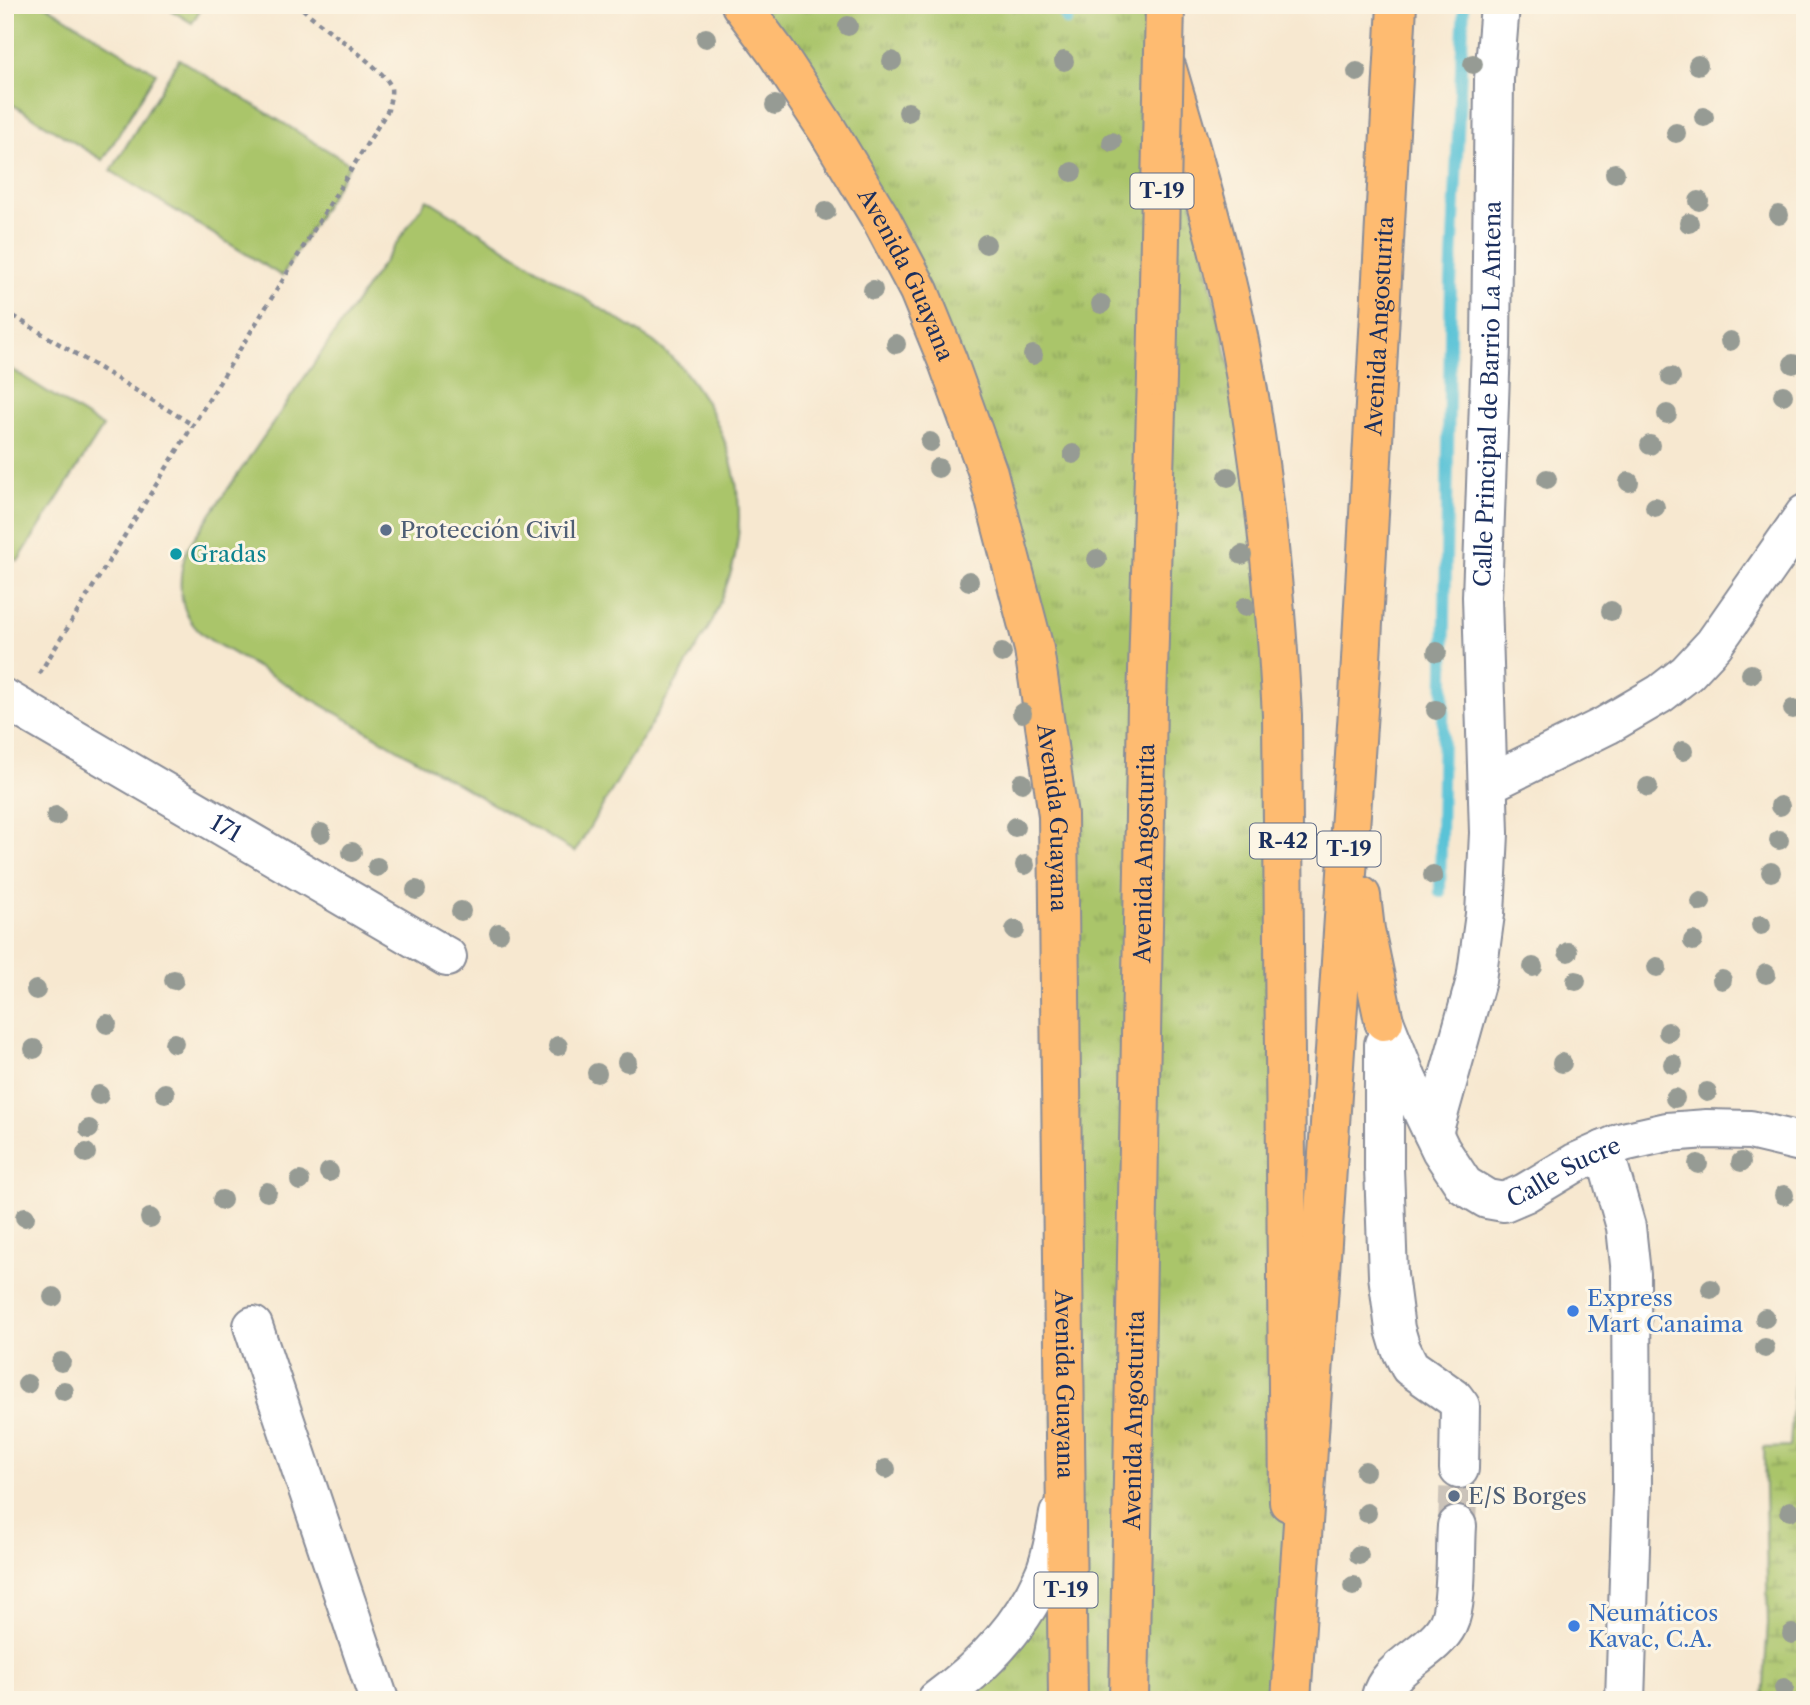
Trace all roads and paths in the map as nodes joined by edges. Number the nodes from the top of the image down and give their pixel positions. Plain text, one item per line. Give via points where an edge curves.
1 (299, 5) edge
2 (741, 5) edge
3 (1146, 5) edge
4 (1165, 5) edge
5 (1397, 5) edge
6 (1500, 5) edge
7 (5, 311) edge
8 (193, 425) junction
9 (1805, 514) edge
10 (12, 703) edge
11 (1488, 784) junction
12 (1352, 810) junction
13 (447, 957) dead end
14 (1384, 1021) junction
15 (1433, 1133) junction
16 (1805, 1143) edge
17 (1604, 1150) junction
18 (253, 1326) dead end
19 (1459, 1469) tunnel mouth
20 (1065, 1481) junction
21 (1457, 1526) tunnel mouth
22 (1291, 1696) edge
23 (380, 1700) edge
24 (937, 1700) edge
25 (1068, 1700) edge
26 (1129, 1700) edge
27 (1380, 1700) edge
28 (1625, 1700) edge

1 - 8 path via 382,72 391,88 388,110
2 - 20 main road, Avenida Guayana via 828,131 919,291 988,473 1034,649 1058,815
3 - 22 main road, R-42 via 1192,155 1238,335 1276,616 1282,715
4 - 26 main road, Avenida Angosturita / T-19, bridge via 1146,703
5 - 12 main road, Avenida Angosturita / T-19
6 - 11 street, Calle Principal de Barrio La Antena via 1494,79 1482,597
7 - 8 path
8 - 10 path
9 - 11 street via 1714,644 1687,673 1607,725
10 - 13 street, 171
11 - 15 street, Calle Principal de Barrio La Antena via 1485,914 1476,980
12 - 14 main road, T-19 via 1365,930
12 - 22 main road, Avenida Angosturita / T-19
14 - 15 street, Calle Sucre
14 - 19 street via 1384,1168 1395,1329 1409,1367 1460,1406
15 - 17 street, Calle Sucre via 1464,1185 1487,1199 1504,1202
16 - 17 street, Calle Sucre via 1749,1130 1707,1129 1667,1132
17 - 28 street via 1626,1227 1631,1274 1632,1489
18 - 23 street
20 - 24 street via 1044,1577 1030,1603 991,1654
20 - 25 main road, Avenida Guayana / T-19
21 - 27 street via 1449,1621 1383,1688

